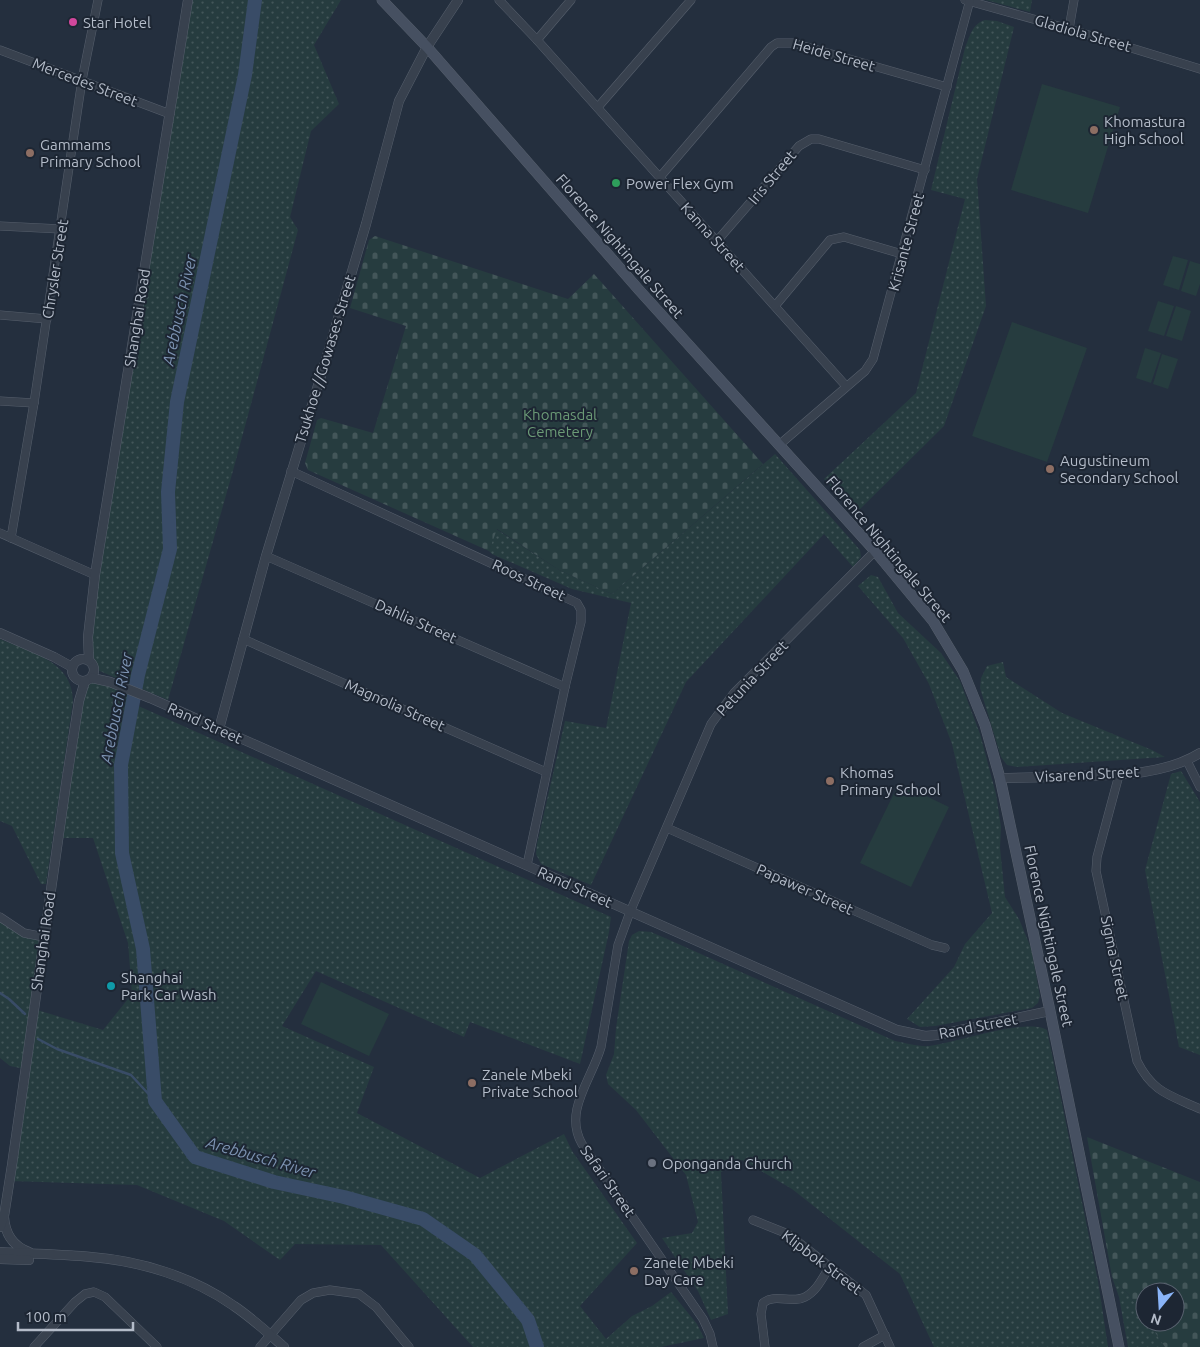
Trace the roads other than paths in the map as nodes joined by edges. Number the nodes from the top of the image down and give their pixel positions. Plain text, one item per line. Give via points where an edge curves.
1 (98, 0) edge
2 (188, 0) edge
3 (382, 0) edge
4 (458, 0) edge
5 (499, 0) edge
6 (571, 0) edge
7 (691, 0) edge
8 (968, 0) edge
9 (1074, 0) edge
10 (1069, 29) junction
11 (537, 40) junction
12 (427, 47) junction
13 (0, 50) edge
14 (1200, 69) edge
15 (82, 80) junction
16 (947, 87) junction
17 (598, 107) junction
18 (170, 114) junction
19 (925, 170) junction
20 (660, 178) junction
21 (0, 226) edge
22 (61, 229) junction
23 (717, 241) junction
24 (902, 254) junction
25 (775, 306) junction
26 (0, 315) edge
27 (47, 318) junction
28 (846, 386) junction
29 (0, 401) edge
30 (34, 403) junction
31 (779, 445) junction
32 (291, 471) junction
33 (0, 533) edge
34 (10, 538) junction
35 (875, 551) junction
36 (266, 556) junction
37 (95, 575) junction
38 (0, 633) edge
39 (243, 639) junction
40 (79, 662) junction
41 (87, 677) junction
42 (565, 687) junction
43 (219, 729) junction
44 (1200, 753) edge
45 (1187, 761) junction
46 (546, 772) junction
47 (1119, 775) junction
48 (1000, 778) junction
49 (1200, 787) edge
50 (667, 828) junction
51 (527, 865) junction
52 (630, 912) junction
53 (0, 917) edge
54 (44, 937) junction
55 (945, 948) dead end
56 (1050, 1011) junction
57 (1200, 1109) edge
58 (9, 1181) junction
59 (0, 1207) edge
60 (4, 1216) junction
61 (753, 1220) dead end
62 (0, 1227) edge
63 (0, 1252) edge
64 (35, 1254) junction
65 (0, 1259) edge
66 (134, 1264) junction
67 (830, 1266) junction
68 (271, 1335) junction
69 (885, 1335) junction
70 (151, 1345) edge
71 (34, 1347) edge
72 (260, 1347) edge
73 (284, 1347) edge
74 (409, 1347) edge
75 (714, 1347) edge
76 (765, 1347) edge
77 (863, 1347) edge
78 (890, 1347) edge
79 (1119, 1347) edge

1 - 15 street, Chrysler Street
2 - 18 street, Shanghai Road
3 - 12 main road, Florence Nightingale Street
4 - 12 street, Tsukhoe //Gowases Street
5 - 11 street, Kanna Street
6 - 11 street
7 - 17 street
8 - 10 street, Gladiola Street
8 - 16 street, Krisante Street
9 - 10 street
10 - 14 street, Gladiola Street
11 - 17 street, Kanna Street
12 - 31 main road, Florence Nightingale Street via 638,290
12 - 32 street, Tsukhoe //Gowases Street via 401,95 394,116 366,224
13 - 15 street, Mercedes Street
15 - 18 street, Mercedes Street
15 - 22 street, Chrysler Street
16 - 19 street, Krisante Street
16 - 20 street, Heide Street via 793,43 777,43
17 - 20 street, Kanna Street
18 - 37 street, Shanghai Road
19 - 23 street, Iris Street via 811,139 798,146
19 - 24 street, Krisante Street
20 - 23 street, Kanna Street
21 - 22 street
22 - 27 street, Chrysler Street
23 - 25 street, Kanna Street
24 - 25 street via 844,237 830,240
24 - 28 street, Krisante Street via 874,359
25 - 28 street, Kanna Street
26 - 27 street
27 - 30 street, Chrysler Street
28 - 31 street, Krisante Street
29 - 30 street
30 - 34 street, Chrysler Street
31 - 35 main road, Florence Nightingale Street
32 - 36 street, Tsukhoe //Gowases Street
32 - 42 street, Roos Street via 577,603 581,622
33 - 34 street
34 - 37 street
35 - 48 main road, Florence Nightingale Street via 933,621 963,671 985,725
35 - 50 street, Petunia Street via 716,715
36 - 39 street, Tsukhoe //Gowases Street
36 - 42 street, Dahlia Street
37 - 40 street, Shanghai Road via 88,637
38 - 40 street via 54,657
39 - 43 street, Tsukhoe //Gowases Street
39 - 46 street, Magnolia Street
40 - 41 street, Rand Street via 93,664
40 - 41 street via 73,676
41 - 43 street, Rand Street via 111,682
41 - 54 street, Shanghai Road via 79,701
42 - 46 street, Roos Street
43 - 51 street, Rand Street
44 - 45 street, Visarend Street
45 - 47 street, Visarend Street
45 - 49 street
46 - 51 street, Roos Street
47 - 48 street, Visarend Street
47 - 57 street, Sigma Street via 1096,871 1137,1061 1149,1082 1159,1090
48 - 56 main road, Florence Nightingale Street
50 - 52 street, Petunia Street
50 - 55 street, Papawer Street
51 - 52 street, Rand Street
52 - 56 street, Rand Street via 911,1034 937,1035
52 - 75 street, Safari Street via 618,945 601,1047 576,1108 575,1126 582,1144 703,1319
53 - 54 street via 24,934
54 - 58 street, Shanghai Road
56 - 79 main road, Florence Nightingale Street
58 - 59 street, Shanghai Road
58 - 60 street, Shanghai Road
60 - 62 street, Shanghai Road
60 - 64 street via 8,1233 16,1245
61 - 67 street, Klipbok Street via 788,1234
63 - 64 street
64 - 66 street via 91,1256
65 - 66 street
66 - 68 street via 162,1270 207,1290 235,1306
67 - 69 street, Klipbok Street via 866,1295
67 - 76 street via 806,1297 798,1300 773,1298 763,1303
68 - 72 street
68 - 73 street
68 - 74 street via 301,1300 314,1293 346,1291 359,1294 376,1307
69 - 77 street
69 - 78 street, Klipbok Street
70 - 71 street via 105,1298 99,1293 89,1292 75,1302

